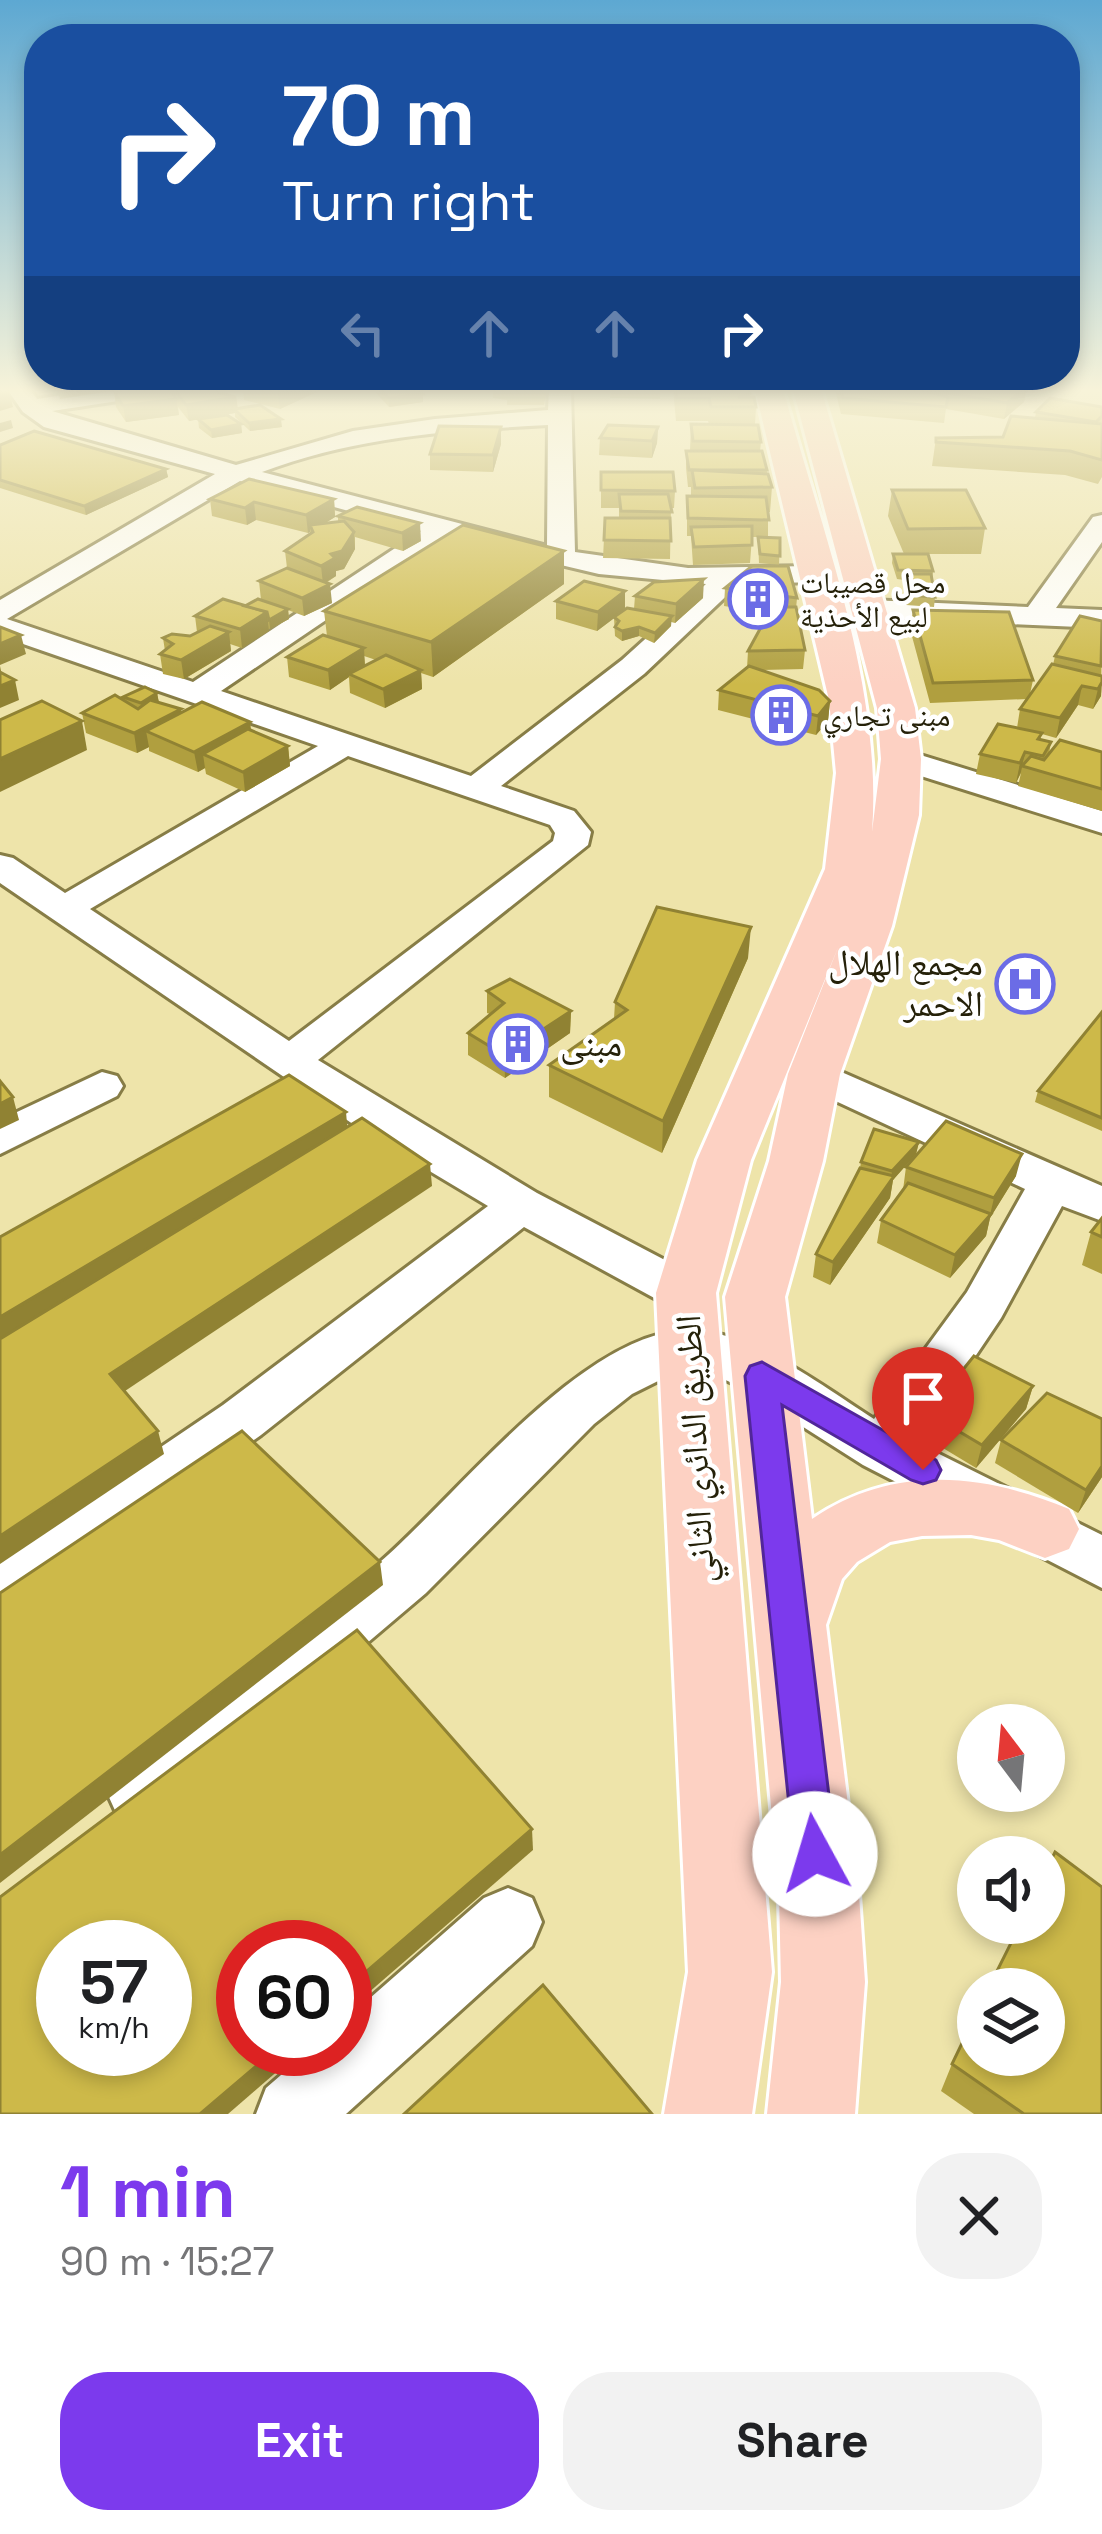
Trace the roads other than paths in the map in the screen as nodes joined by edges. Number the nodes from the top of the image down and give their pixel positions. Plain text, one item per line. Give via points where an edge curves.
1 (211, 488) edge
2 (286, 488) edge
3 (560, 488) edge
4 (801, 488) edge
5 (821, 488) edge
6 (1102, 523) edge
7 (443, 529) junction
8 (561, 557) junction
9 (730, 577) junction
10 (836, 597) junction
11 (0, 612) edge
12 (1037, 615) junction
13 (1102, 619) edge
14 (0, 626) edge
15 (199, 692) junction
16 (348, 742) junction
17 (901, 759) junction
18 (477, 788) junction
19 (1102, 822) edge
20 (0, 866) edge
21 (64, 909) junction
22 (292, 1059) junction
23 (814, 1074) junction
24 (102, 1086) dead end
25 (382, 1123) junction
26 (0, 1139) edge
27 (342, 1148) edge
28 (1052, 1182) junction
29 (520, 1205) junction
30 (1102, 1205) edge
31 (687, 1320) junction
32 (762, 1376) junction
33 (882, 1450) junction
34 (1087, 1552) edge
35 (0, 1587) edge
36 (793, 1620) junction
37 (100, 1826) edge
38 (508, 1922) dead end
39 (292, 2114) edge
40 (708, 2114) edge
41 (811, 2114) edge

1 - 11 street
2 - 7 street
3 - 8 street
4 - 10 main road, الطريق الدائري الثاني
5 - 10 main road, الطريق الدائري الثاني
6 - 12 street
7 - 8 street
7 - 15 street
8 - 9 street via 633,572
9 - 10 street
9 - 18 street via 633,667
10 - 12 street
10 - 17 main road, الطريق الدائري الثاني via 896,708
10 - 31 main road, الطريق الدائري الثاني via 856,773 847,868 724,1160
12 - 13 street
14 - 15 street
15 - 16 street
16 - 18 street
16 - 21 street
17 - 19 street
17 - 23 main road, الطريق الدائري الثاني via 898,815 869,926
18 - 22 street via 562,818 573,832 570,844
20 - 21 street
21 - 22 street
22 - 25 street
23 - 28 street
23 - 32 main road, الطريق الدائري الثاني via 755,1297
24 - 26 street
25 - 27 street
25 - 29 street
28 - 30 street
28 - 33 street via 984,1305
29 - 31 street
29 - 35 street via 242,1420
31 - 32 street via 719,1355
31 - 37 street via 578,1405 406,1575
31 - 40 main road, الطريق الدائري الثاني via 730,1972
32 - 33 street
32 - 36 main road, الطريق الدائري الثاني
33 - 34 street
34 - 36 main road via 995,1510 936,1505 840,1537 818,1559
36 - 41 main road, الطريق الدائري الثاني via 823,1982
38 - 39 street

